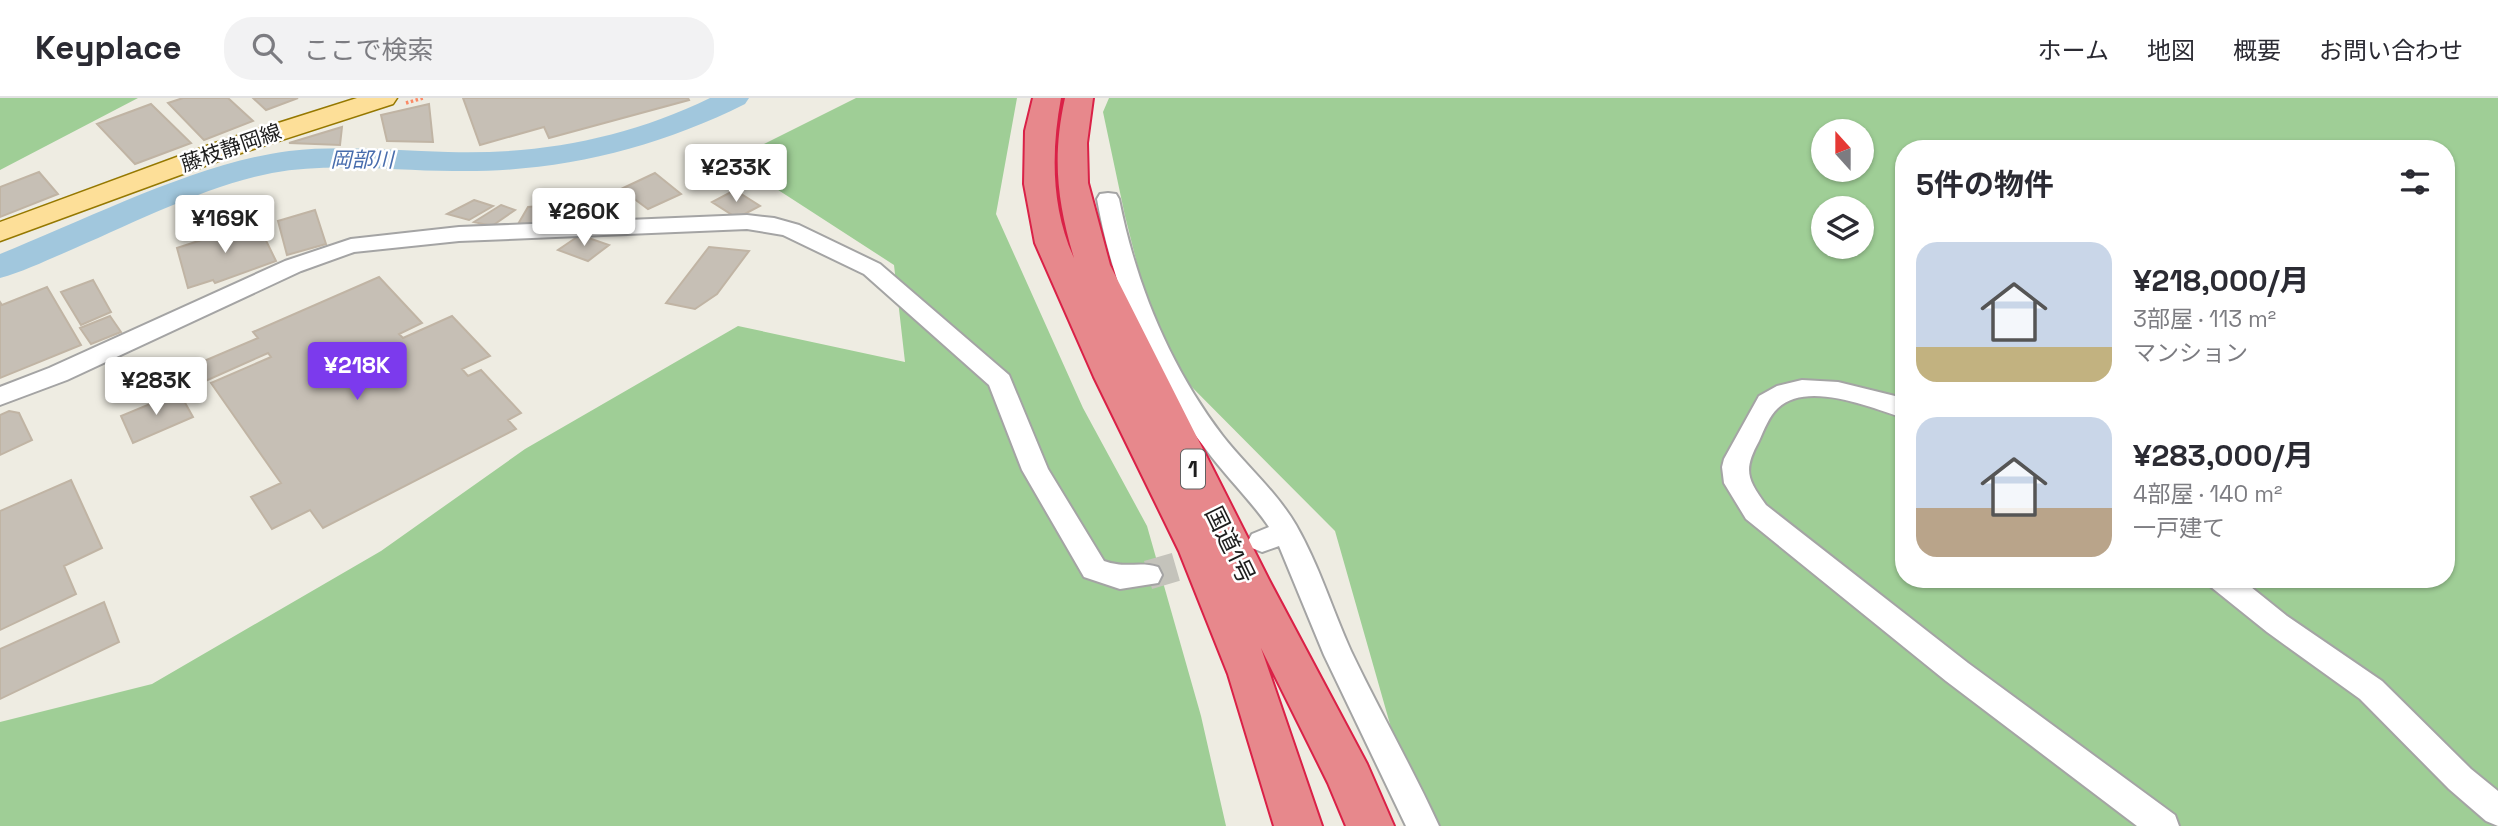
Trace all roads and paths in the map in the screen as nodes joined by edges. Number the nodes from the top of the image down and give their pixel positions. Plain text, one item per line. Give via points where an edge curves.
1 (384, 98) edge
2 (1046, 98) edge
3 (1079, 98) edge
4 (1108, 199) dead end
5 (0, 232) edge
6 (0, 396) edge
7 (1895, 405) edge
8 (1148, 575) tunnel mouth
9 (2232, 588) edge
10 (2498, 811) edge
11 (1298, 826) edge
12 (1370, 826) edge
13 (1423, 826) edge
14 (2163, 826) edge

1 - 5 main road, 藤枝静岡線 via 222,150
2 - 11 highway, 国道1号 / 1 via 1038,184 1051,243 1199,551 1250,674
3 - 12 highway, 国道1号 / 1 via 1070,157 1072,183 1093,265
4 - 13 street via 1115,243 1172,379 1213,441 1273,511 1274,537 1308,576 1363,707
6 - 8 street via 324,254 377,241 747,222 774,225 872,268 1000,381 1035,470 1094,569 1120,578
7 - 14 street via 1830,389 1790,390 1770,400 1735,458 1734,481 1756,512 1957,672
9 - 10 street via 2371,690

